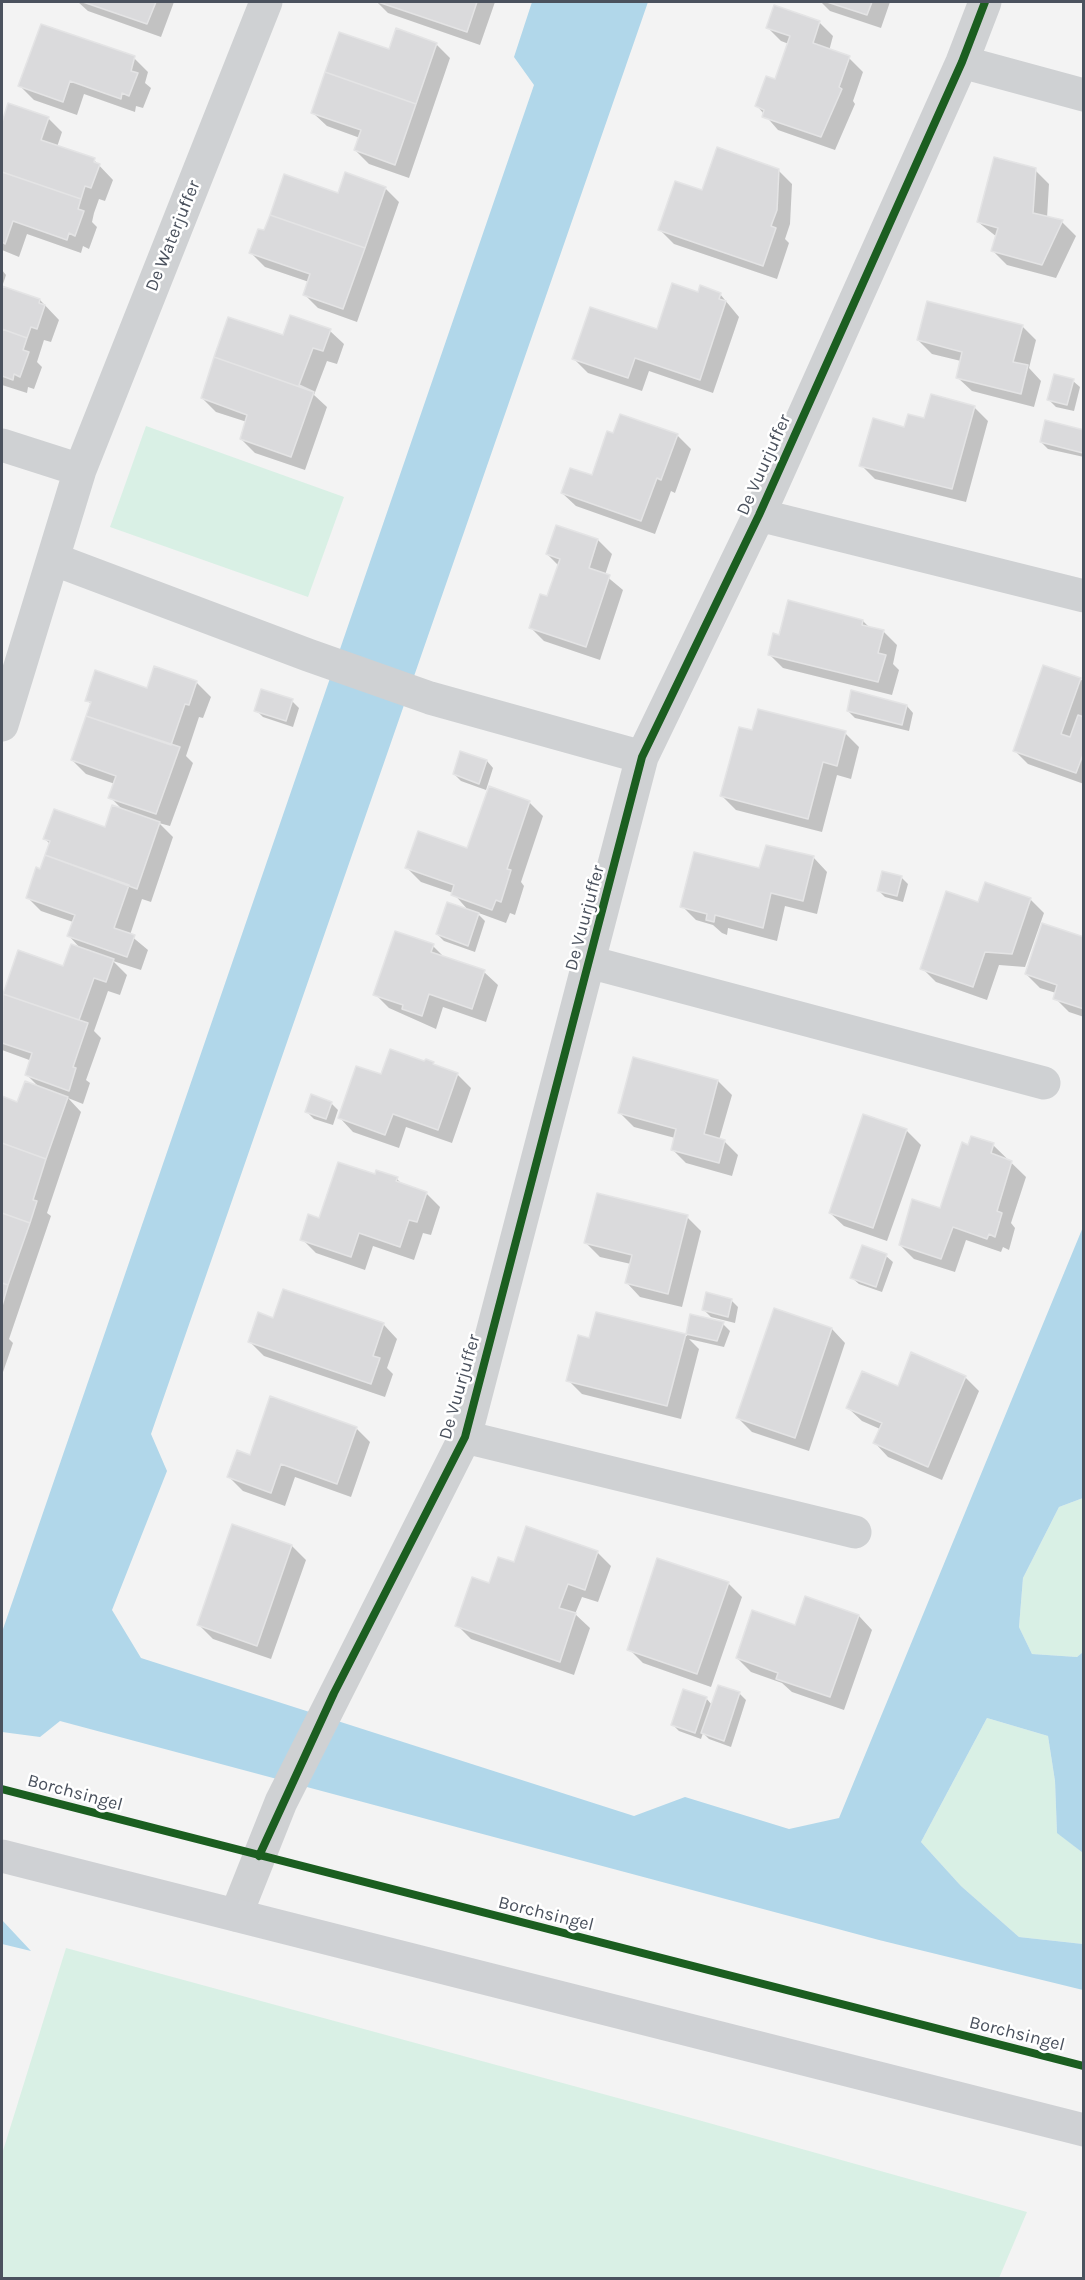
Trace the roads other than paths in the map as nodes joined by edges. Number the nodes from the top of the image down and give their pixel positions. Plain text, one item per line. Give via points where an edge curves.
1 (266, 2) edge
2 (985, 2) edge
3 (962, 62) junction
4 (1083, 95) edge
5 (2, 445) edge
6 (80, 470) junction
7 (759, 515) junction
8 (53, 559) junction
9 (1083, 596) edge
10 (2, 725) edge
11 (642, 757) junction
12 (589, 962) junction
13 (1044, 1083) dead end
14 (465, 1437) junction
15 (855, 1532) dead end
16 (2, 1856) edge
17 (236, 1915) junction
18 (1083, 2130) edge

1 - 6 street, De Waterjuffer
2 - 3 street, De Vuurjuffer
3 - 4 street
3 - 7 street, De Vuurjuffer
5 - 6 street
6 - 8 street, De Waterjuffer
7 - 9 street, De Vuurjuffer
7 - 11 street, De Vuurjuffer
8 - 10 street, De Waterjuffer
8 - 11 street via 430,698
11 - 12 street, De Vuurjuffer
12 - 13 street, De Vuurjuffer
12 - 14 street, De Vuurjuffer
14 - 15 street, De Vuurjuffer
14 - 17 street, De Vuurjuffer via 281,1802
16 - 17 main road
17 - 18 main road

